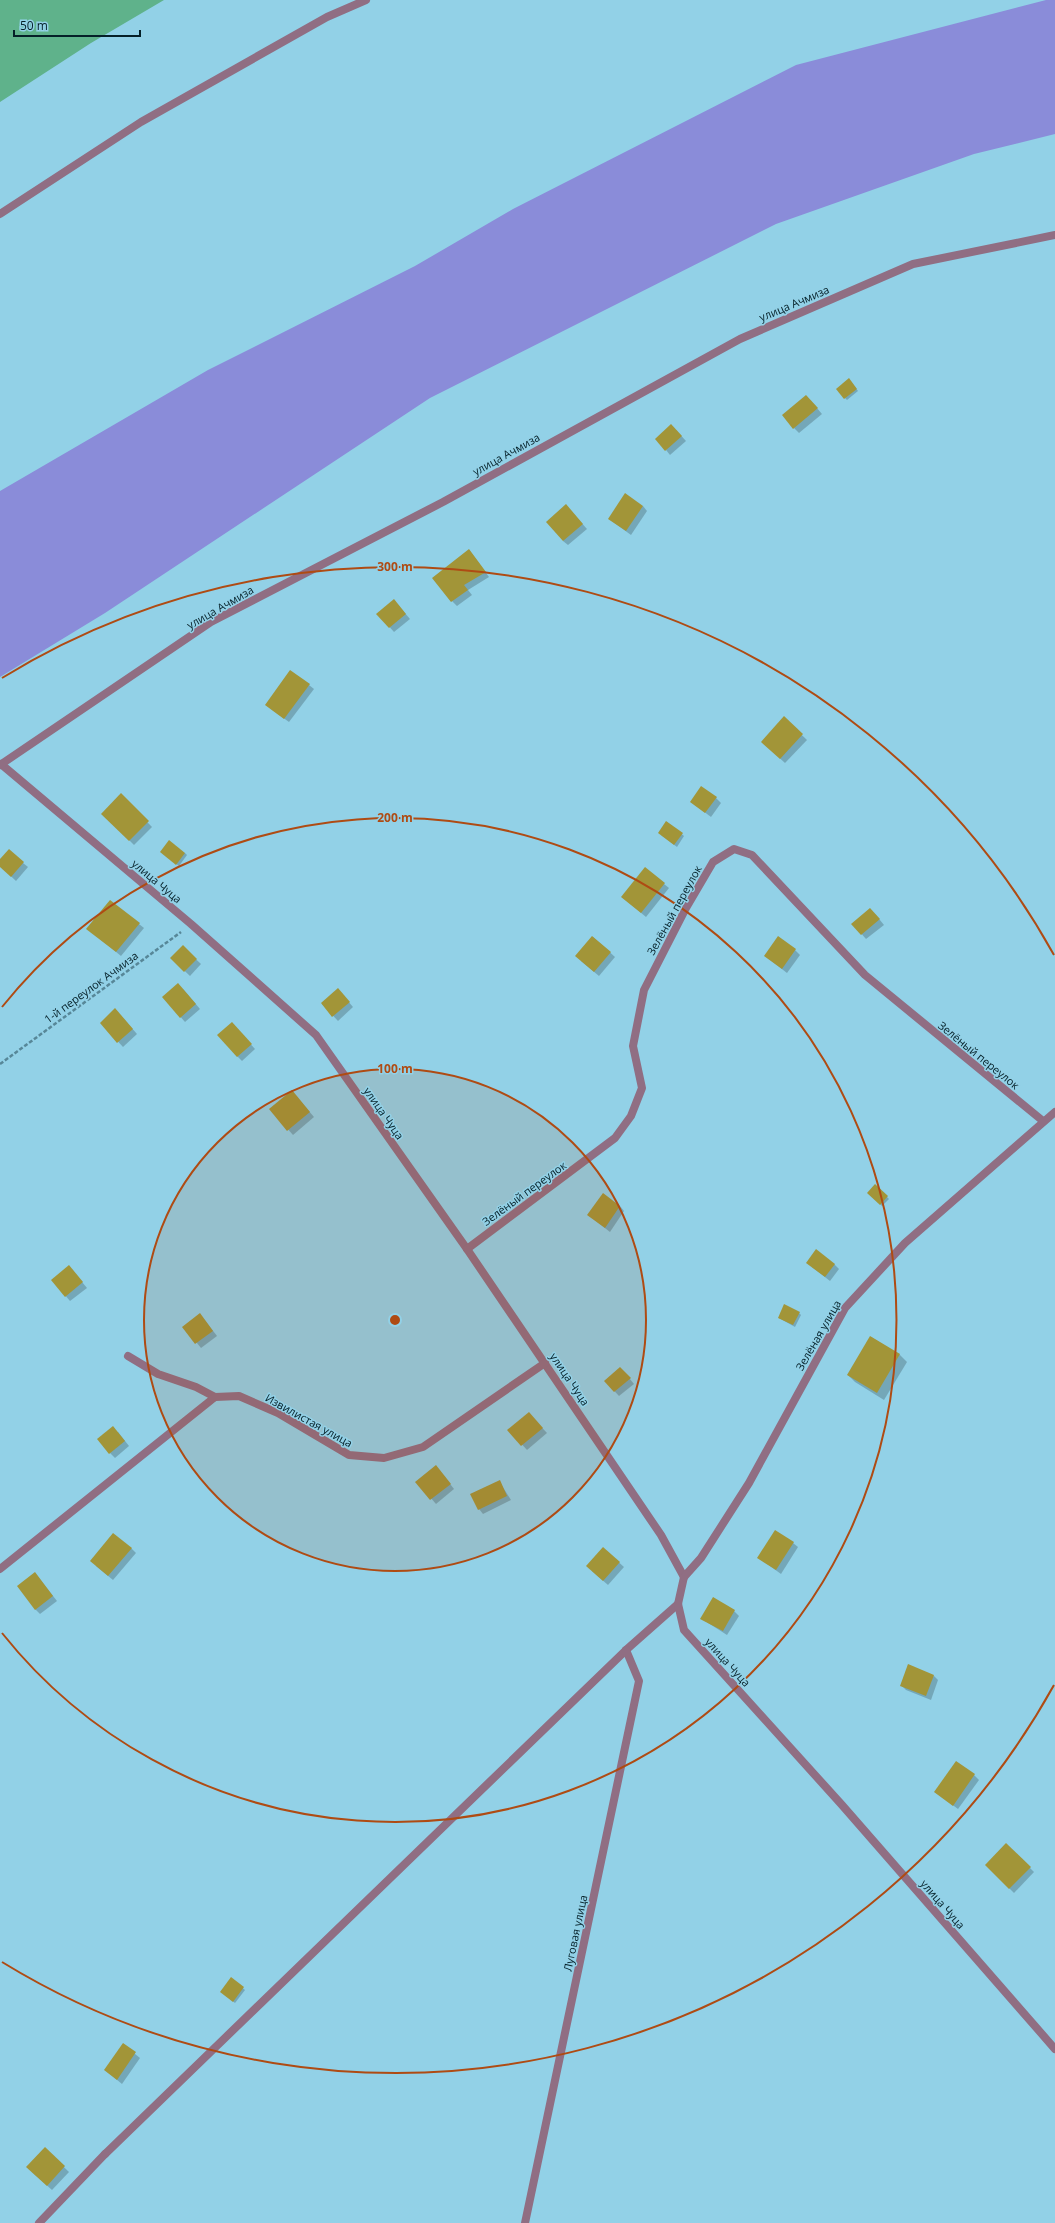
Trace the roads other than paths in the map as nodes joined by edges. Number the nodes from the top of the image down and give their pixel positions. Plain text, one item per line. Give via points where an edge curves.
1 (366, 0) edge
2 (0, 214) edge
3 (1055, 235) edge
4 (0, 765) edge
5 (1055, 1112) edge
6 (1043, 1121) junction
7 (467, 1249) junction
8 (128, 1356) dead end
9 (545, 1363) junction
10 (215, 1397) junction
11 (0, 1569) edge
12 (684, 1577) junction
13 (678, 1604) junction
14 (626, 1650) junction
15 (1055, 2049) edge
16 (39, 2223) edge
17 (525, 2223) edge

1 - 2 street via 327,17 141,122
3 - 4 street, улица Ачмиза via 913,264 740,338 442,502 211,622
4 - 7 street, улица Чуца via 191,924 316,1035
5 - 6 street, Зелёная улица
6 - 7 street, Зелёный переулок via 865,975 752,855 734,849 713,862 644,990 633,1046 642,1088 632,1116 615,1138
6 - 12 street, Зелёная улица via 905,1244 845,1308 750,1483 701,1558
7 - 9 street, улица Чуца
8 - 10 street via 158,1374 196,1386
9 - 10 street, Извилистая улица via 423,1447 384,1458 349,1455 278,1413 239,1396
9 - 12 street, улица Чуца via 661,1534
10 - 11 street
12 - 13 street, улица Чуца
13 - 14 street
13 - 15 street, улица Чуца via 684,1630 842,1805
14 - 16 street via 105,2154
14 - 17 street, Луговая улица via 639,1681

